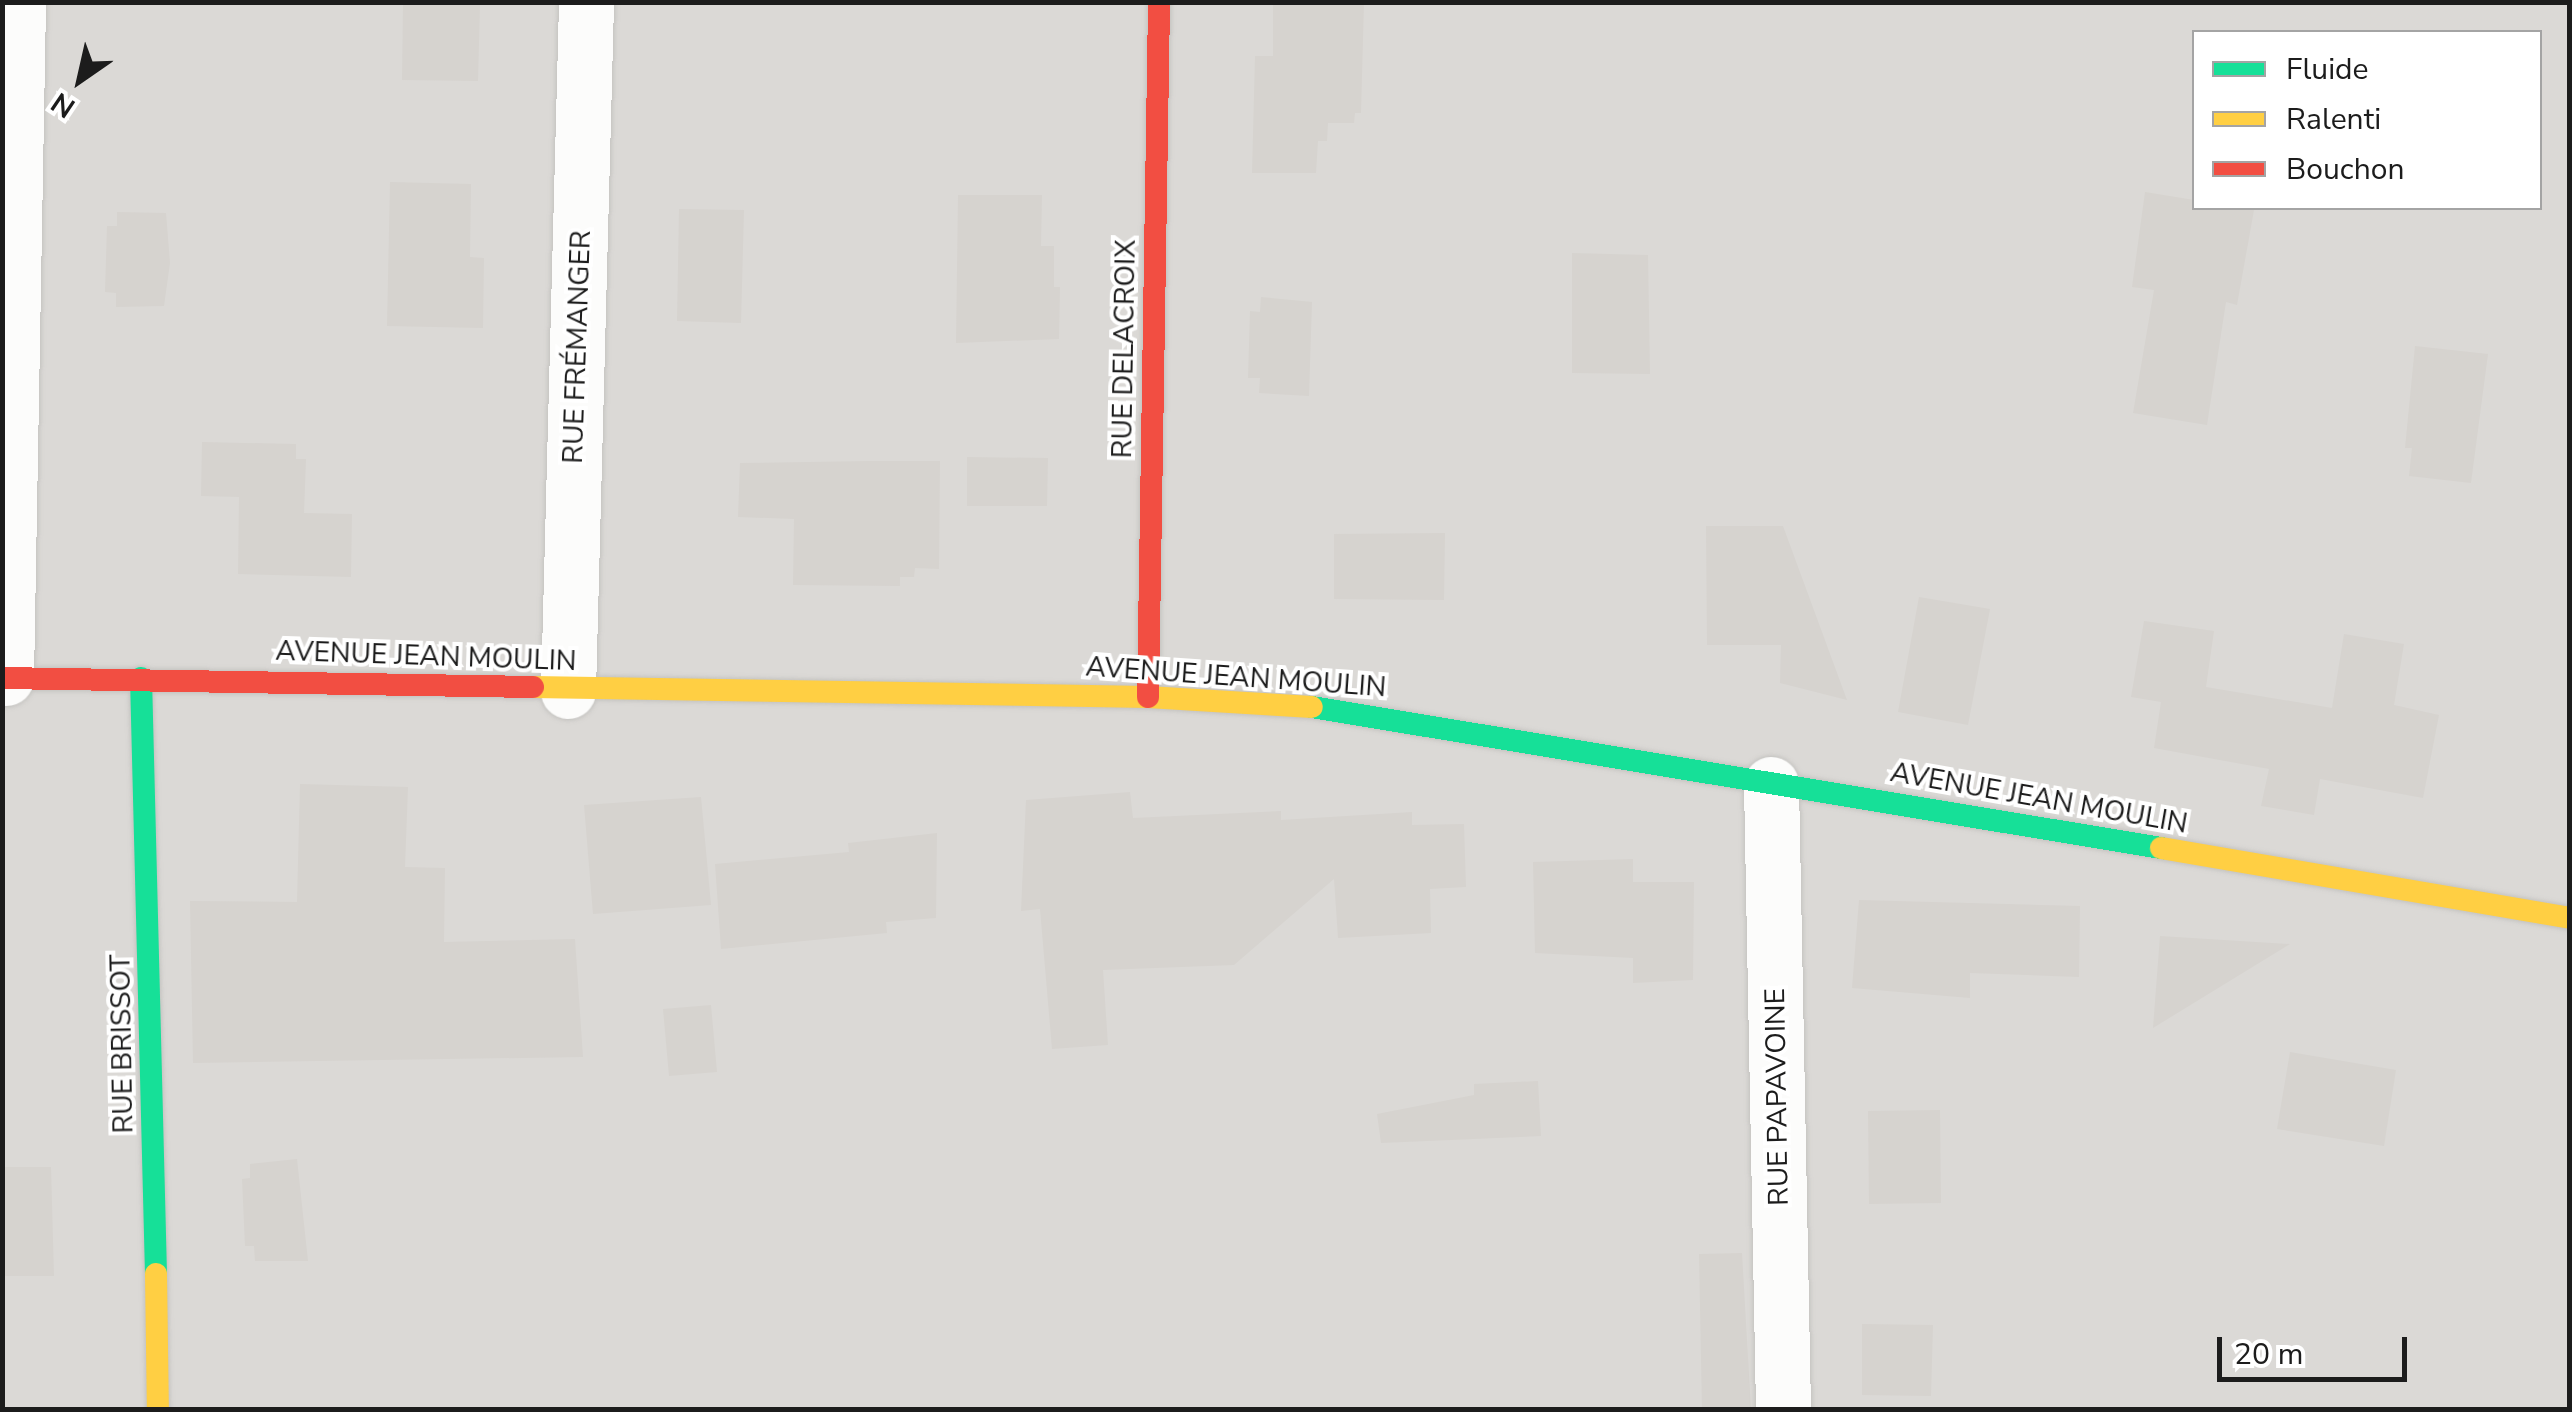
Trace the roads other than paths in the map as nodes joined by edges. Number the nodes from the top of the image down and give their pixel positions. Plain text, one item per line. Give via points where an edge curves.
1 (18, 2) edge
2 (586, 2) edge
3 (1159, 2) edge
4 (4, 678) edge
5 (140, 678) junction
6 (568, 691) junction
7 (1148, 697) junction
8 (1770, 784) junction
9 (2570, 918) edge
10 (158, 1410) edge
11 (1783, 1410) edge

1 - 4 street
2 - 6 street, RUE FRÉMANGER
3 - 7 street, RUE DELACROIX
4 - 5 street, AVENUE JEAN MOULIN
5 - 6 street, AVENUE JEAN MOULIN
5 - 10 street, RUE BRISSOT via 148,770
6 - 7 street, AVENUE JEAN MOULIN
7 - 8 street, AVENUE JEAN MOULIN via 1354,710
8 - 9 street, AVENUE JEAN MOULIN
8 - 11 street, RUE PAPAVOINE

